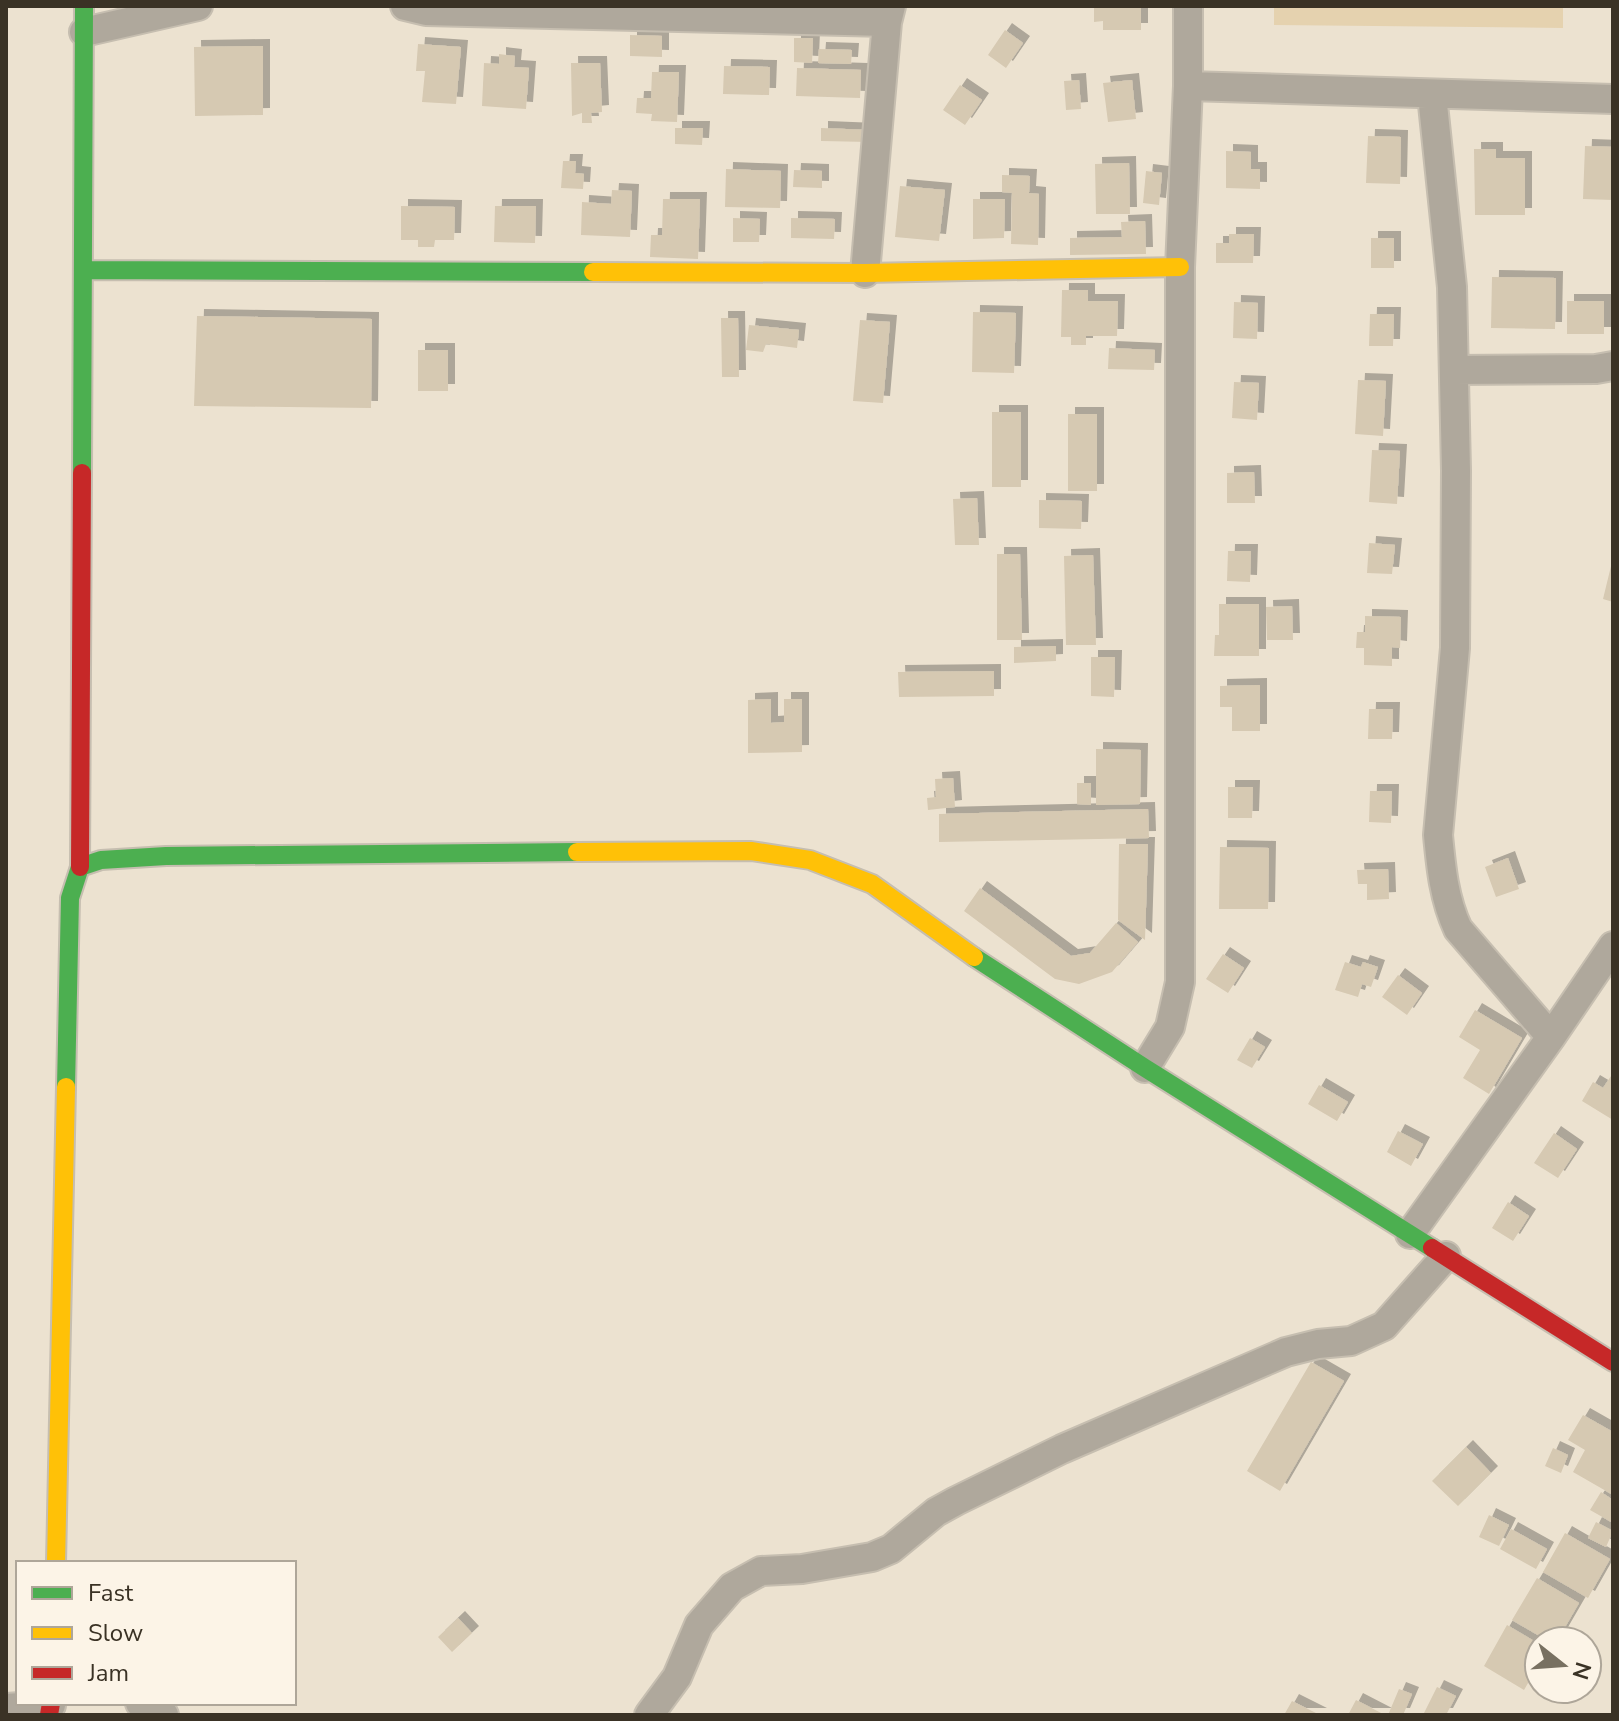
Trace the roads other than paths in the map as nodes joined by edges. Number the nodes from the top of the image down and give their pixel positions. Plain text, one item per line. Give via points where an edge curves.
1 (198, 6) edge
2 (405, 6) edge
3 (1188, 6) edge
4 (889, 14) edge
5 (84, 19) edge
6 (1188, 86) junction
7 (1432, 95) junction
8 (1613, 99) edge
9 (1180, 267) junction
10 (85, 270) junction
11 (865, 273) junction
12 (1613, 366) edge
13 (1454, 370) junction
14 (80, 867) junction
15 (1613, 946) edge
16 (1551, 1037) junction
17 (1145, 1068) junction
18 (1410, 1234) junction
19 (1446, 1256) junction
20 (1613, 1362) edge
21 (56, 1561) edge
22 (6, 1708) edge
23 (50, 1708) edge
24 (649, 1715) edge

1 - 5 street
2 - 4 street via 457,12
3 - 6 street
4 - 11 street
5 - 10 street
6 - 7 street
6 - 9 street
7 - 8 street
7 - 13 street via 1452,287
9 - 11 street
9 - 17 street via 1180,982 1170,1027
10 - 11 street
10 - 14 street
12 - 13 street
13 - 16 street via 1455,648 1438,835 1441,864 1448,908 1458,929
14 - 17 street via 101,860 166,856 751,851 810,860 872,884 939,934
14 - 21 street via 70,898
15 - 16 street
16 - 18 street
17 - 18 street
18 - 19 street
19 - 20 street
19 - 24 street via 1384,1326 1351,1341 1286,1352 1062,1449 946,1506 891,1549 872,1557 761,1571 732,1587 699,1625 677,1677
22 - 23 street

